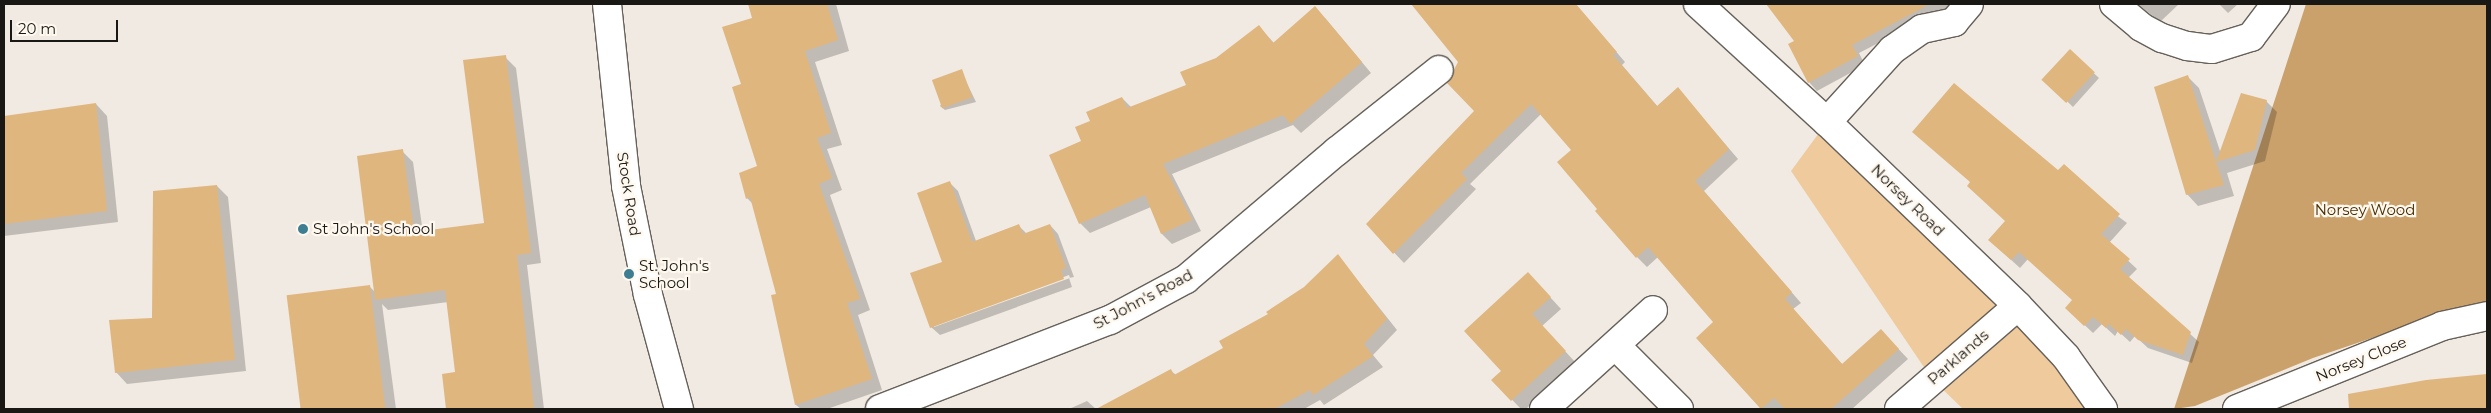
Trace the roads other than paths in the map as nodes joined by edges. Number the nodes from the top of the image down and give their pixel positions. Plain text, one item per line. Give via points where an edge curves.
1 (607, 4) edge
2 (1698, 4) edge
3 (1969, 4) edge
4 (2114, 4) edge
5 (2276, 4) edge
6 (1439, 70) dead end
7 (1826, 122) junction
8 (2018, 306) junction
9 (1653, 310) dead end
10 (2487, 316) edge
11 (1616, 346) junction
12 (679, 409) edge
13 (880, 409) edge
14 (1544, 409) edge
15 (1679, 409) edge
16 (1899, 409) edge
17 (2103, 409) edge
18 (2238, 409) edge

1 - 12 street, Stock Road via 626,186 648,295
2 - 7 street, Norsey Road
3 - 7 street via 1954,22 1922,29 1892,50
4 - 5 street via 2140,27 2162,38 2186,46 2212,49 2251,37
6 - 13 street, St John's Road via 1337,151 1186,279 1110,320
7 - 8 street, Norsey Road
8 - 16 street, Parklands
8 - 17 street, Norsey Road via 2066,357
9 - 11 street
10 - 18 street, Norsey Close via 2442,326
11 - 14 street
11 - 15 street

